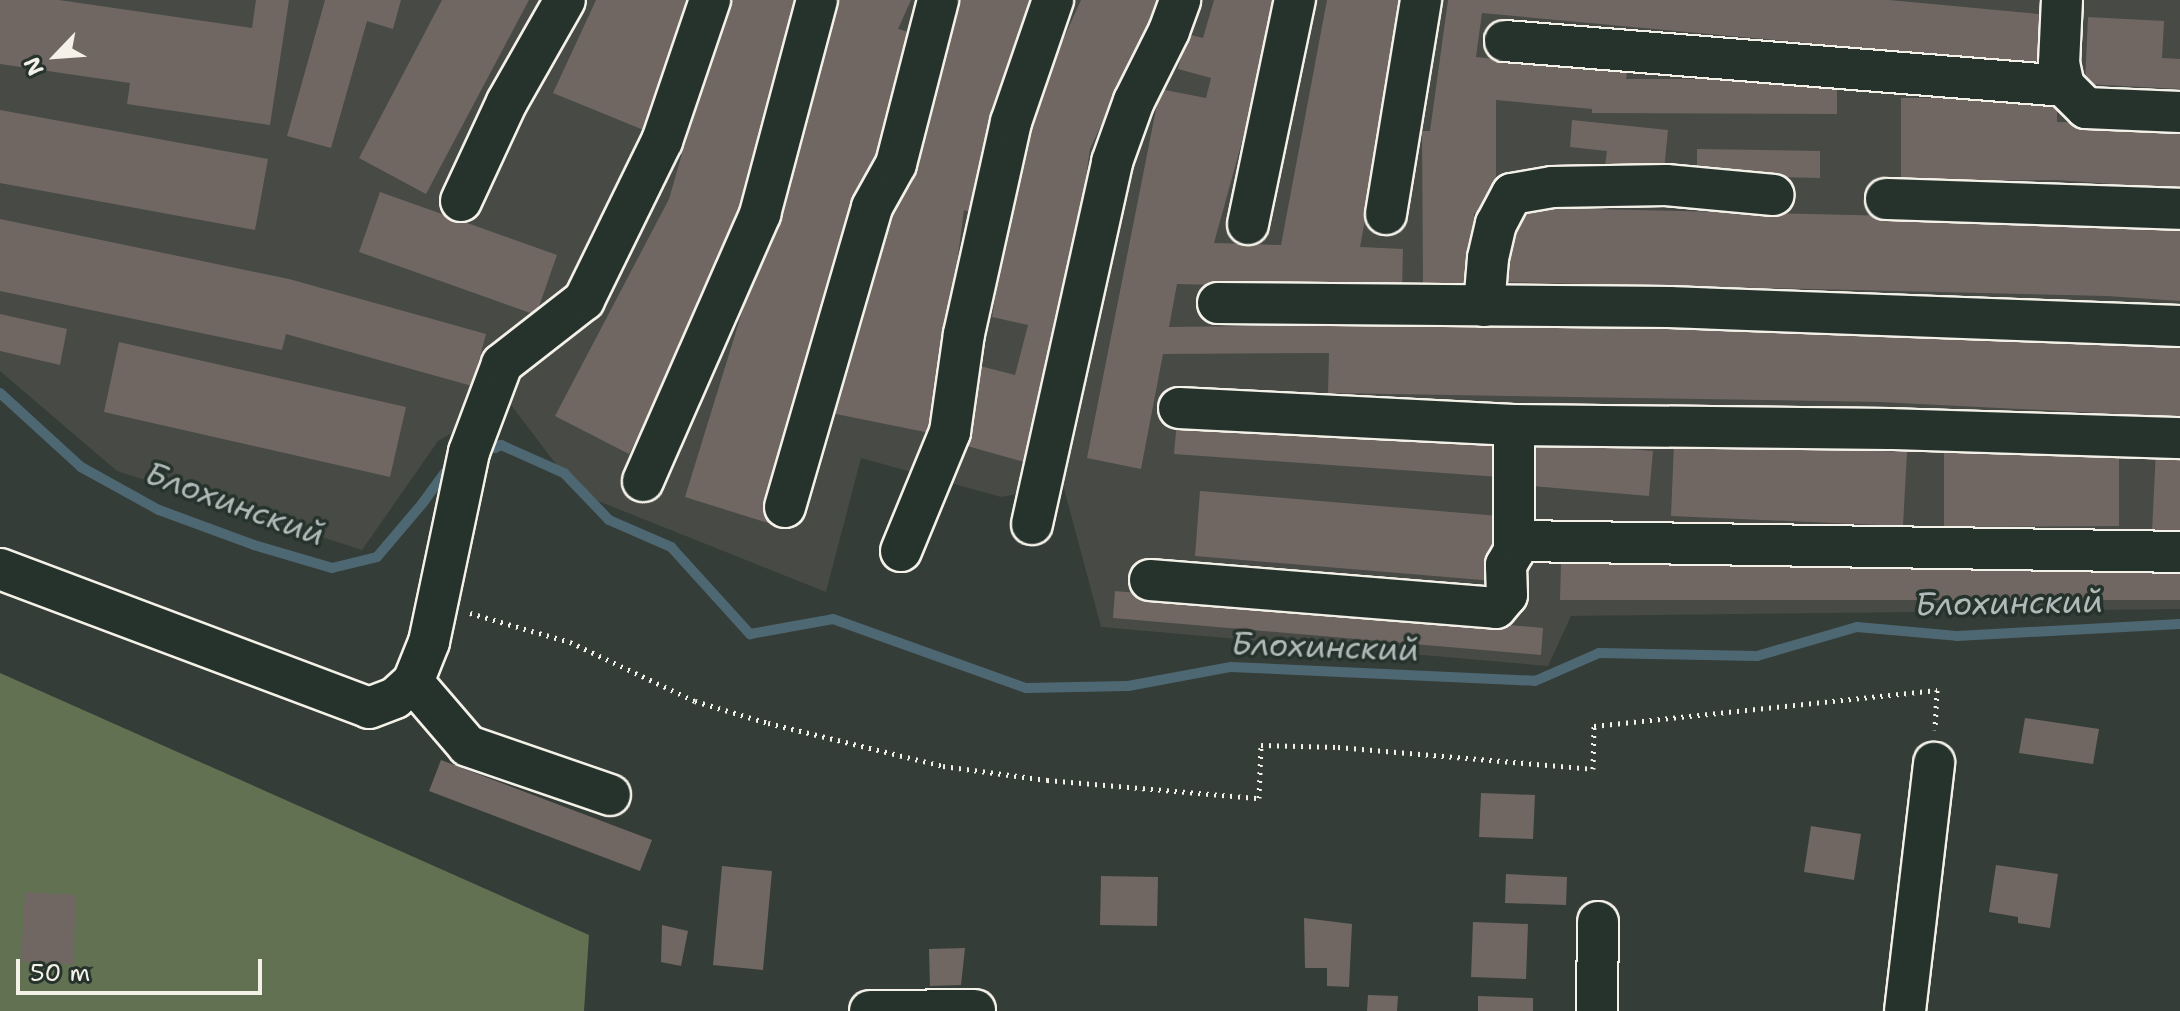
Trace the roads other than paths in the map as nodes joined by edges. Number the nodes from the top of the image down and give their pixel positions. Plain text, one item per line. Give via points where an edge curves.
1 (565, 0) edge
2 (710, 0) edge
3 (817, 0) edge
4 (938, 0) edge
5 (1053, 0) edge
6 (1180, 0) edge
7 (1295, 0) edge
8 (1421, 0) edge
9 (2062, 0) edge
10 (1505, 41) dead end
11 (2064, 86) junction
12 (2180, 112) edge
13 (1774, 195) dead end
14 (1886, 199) dead end
15 (461, 201) dead end
16 (2180, 209) edge
17 (1386, 214) dead end
18 (1248, 224) dead end
19 (1218, 303) dead end
20 (1484, 306) junction
21 (2180, 326) edge
22 (1179, 408) dead end
23 (1514, 425) junction
24 (2180, 438) edge
25 (643, 481) dead end
26 (785, 507) dead end
27 (1032, 524) dead end
28 (901, 551) dead end
29 (1514, 551) junction
30 (2180, 552) edge
31 (0, 569) edge
32 (1150, 580) dead end
33 (413, 682) junction
34 (1934, 763) road end
35 (610, 795) dead end
36 (1598, 922) dead end
37 (975, 1010) edge
38 (870, 1011) edge
39 (1597, 1011) edge
40 (1905, 1011) edge

1 - 15 street via 507,102
2 - 33 street via 662,141 584,300 502,364 469,452 429,642
3 - 25 street via 760,214
4 - 26 street via 896,164 872,207
5 - 28 street via 1011,122 964,334 950,432
6 - 27 street via 1112,162
7 - 18 street
8 - 17 street
9 - 11 street via 2059,63
10 - 11 street
11 - 12 street via 2086,108
13 - 20 street via 1666,185 1552,187 1512,194 1496,224
14 - 16 street
19 - 20 street
20 - 21 street via 1908,313
22 - 23 street
23 - 24 street
23 - 29 street
29 - 30 street via 1520,541 1548,540
29 - 32 street via 1506,565 1507,595 1496,608
31 - 33 street via 369,708 395,698
33 - 35 street via 468,746
34 - 40 street
36 - 39 street
37 - 38 street

